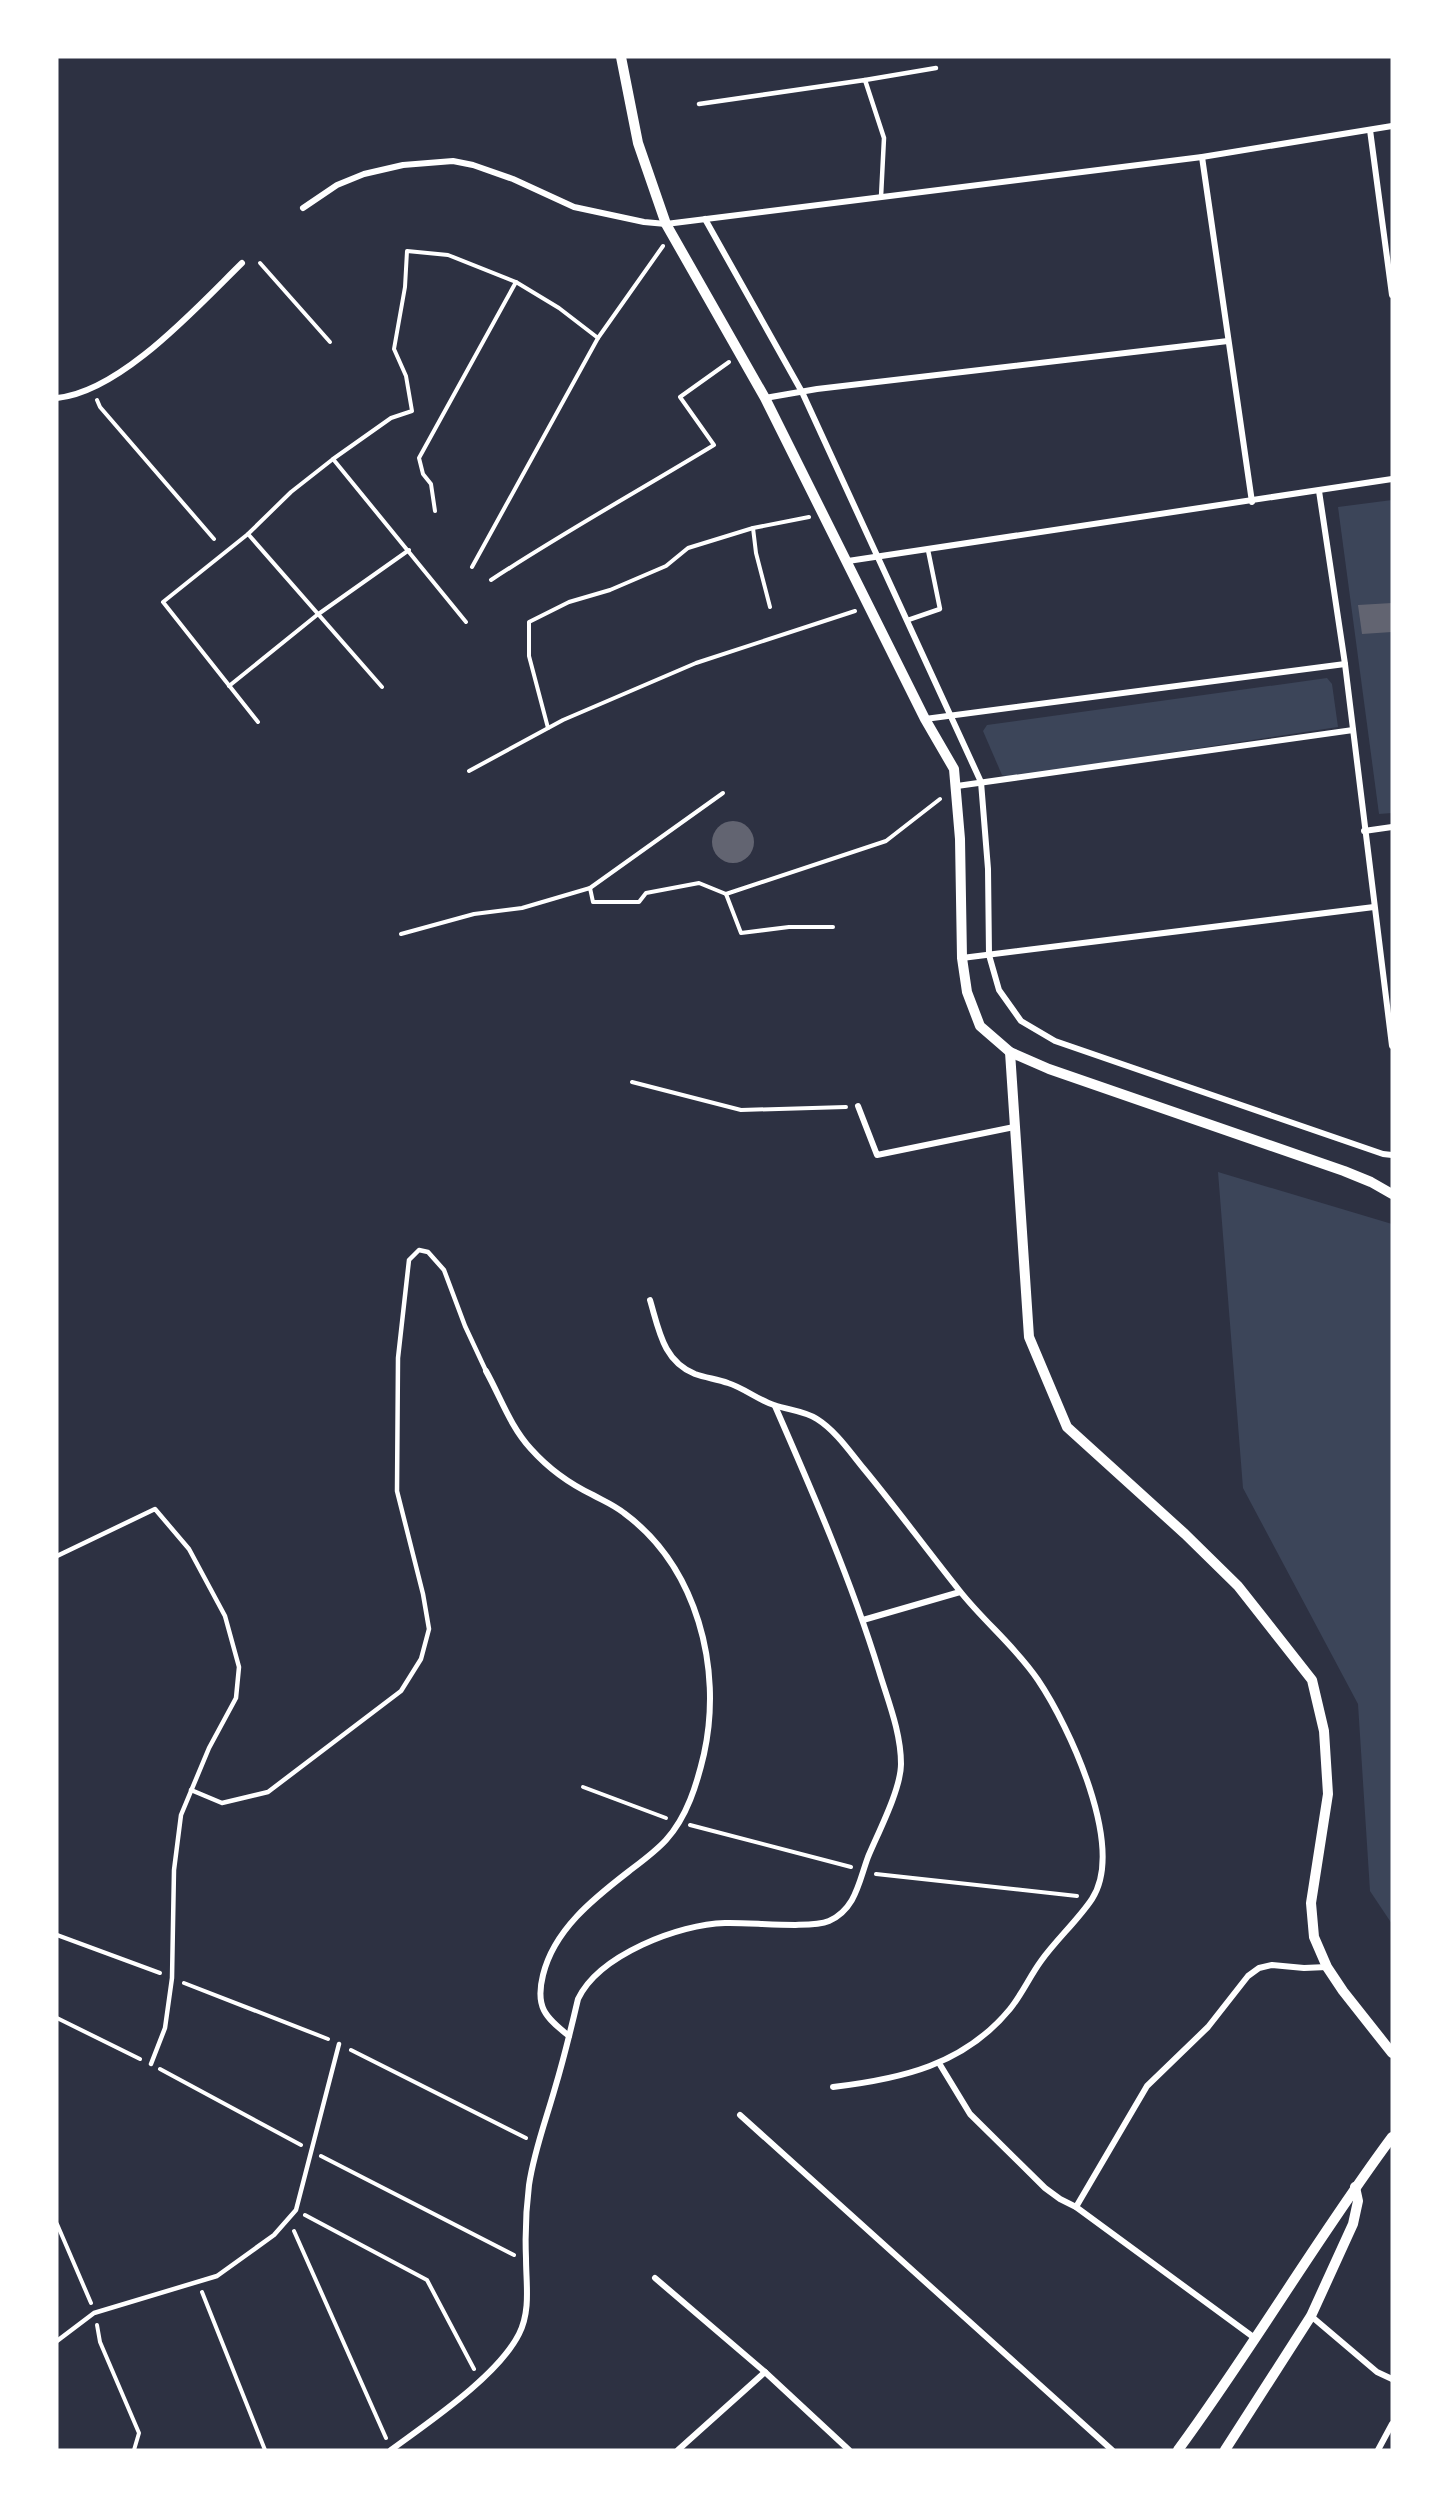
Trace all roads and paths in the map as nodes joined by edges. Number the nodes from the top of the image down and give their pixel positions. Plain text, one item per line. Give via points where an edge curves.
1 (621, 57) edge
2 (936, 68) dead end
3 (865, 80) junction
4 (699, 104) dead end
5 (1392, 126) edge
6 (1370, 130) junction
7 (1202, 157) junction
8 (881, 197) junction
9 (303, 208) dead end
10 (705, 219) junction
11 (666, 224) junction
12 (672, 234) junction
13 (242, 263) dead end
14 (260, 263) dead end
15 (516, 282) junction
16 (1392, 295) edge
17 (598, 338) junction
18 (1227, 341) junction
19 (330, 342) dead end
20 (740, 354) junction
21 (91, 387) junction
22 (802, 392) junction
23 (57, 398) edge
24 (765, 398) junction
25 (333, 459) junction
26 (1392, 479) edge
27 (1318, 491) junction
28 (1252, 502) junction
29 (435, 511) dead end
30 (824, 514) junction
31 (753, 528) junction
32 (248, 534) junction
33 (214, 539) dead end
34 (409, 550) junction
35 (928, 550) junction
36 (876, 557) junction
37 (848, 561) junction
38 (471, 567) dead end
39 (491, 580) dead end
40 (870, 606) junction
41 (770, 607) dead end
42 (317, 615) junction
43 (908, 620) junction
44 (466, 622) dead end
45 (1345, 664) junction
46 (229, 686) junction
47 (382, 687) dead end
48 (951, 716) junction
49 (925, 719) junction
50 (258, 722) dead end
51 (548, 728) junction
52 (1353, 730) junction
53 (469, 771) dead end
54 (981, 782) junction
55 (957, 786) junction
56 (723, 794) dead end
57 (1392, 827) edge
58 (1364, 831) junction
59 (590, 888) junction
60 (726, 894) junction
61 (1374, 907) junction
62 (833, 927) dead end
63 (401, 934) dead end
64 (989, 955) junction
65 (962, 958) junction
66 (1389, 996) edge
67 (1392, 1046) edge
68 (1010, 1053) junction
69 (632, 1082) dead end
70 (858, 1106) joint
71 (1014, 1127) junction
72 (1392, 1155) edge
73 (1392, 1194) edge
74 (650, 1300) dead end
75 (486, 1371) joint
76 (775, 1406) junction
77 (57, 1556) edge
78 (960, 1592) junction
79 (863, 1620) junction
80 (583, 1787) dead end
81 (191, 1790) junction
82 (679, 1823) junction
83 (864, 1870) junction
84 (1093, 1898) junction
85 (57, 1935) edge
86 (1327, 1967) junction
87 (172, 1978) junction
88 (57, 2019) edge
89 (569, 2036) junction
90 (339, 2044) junction
91 (1392, 2053) edge
92 (939, 2063) junction
93 (151, 2064) junction
94 (833, 2087) dead end
95 (740, 2115) dead end
96 (1392, 2137) edge
97 (538, 2144) junction
98 (311, 2151) junction
99 (1355, 2187) junction
100 (1076, 2207) junction
101 (296, 2210) junction
102 (288, 2219) junction
103 (57, 2224) edge
104 (526, 2261) junction
105 (655, 2278) dead end
106 (198, 2282) junction
107 (94, 2313) junction
108 (1311, 2316) junction
109 (1256, 2338) junction
110 (57, 2341) edge
111 (765, 2372) junction
112 (1392, 2379) edge
113 (480, 2380) junction
114 (1392, 2424) edge
115 (134, 2450) edge
116 (265, 2450) edge
117 (391, 2450) edge
118 (678, 2450) edge
119 (849, 2450) edge
120 (1113, 2450) edge
121 (1178, 2450) edge
122 (1225, 2450) edge
123 (1378, 2450) edge

1 - 11 street via 638,143
2 - 3 lane
3 - 4 lane
3 - 8 lane via 884,138
5 - 6 street
6 - 7 street
6 - 16 street
7 - 8 street
7 - 18 street
8 - 10 street
9 - 11 street via 337,185 364,174 403,165 453,161 502,175 574,207
10 - 11 street
10 - 22 street
11 - 12 street
12 - 17 path
12 - 20 street
13 - 21 street via 171,332 114,376
14 - 19 path
15 - 17 path
15 - 25 path via 448,255 407,251 394,349 406,376 412,411 391,418
15 - 29 path via 419,458 423,474 431,484
17 - 38 path
18 - 22 street
18 - 28 street
20 - 24 street
20 - 39 path via 680,398 714,445
21 - 23 street
21 - 33 path via 100,407
22 - 24 street
22 - 36 street
24 - 30 street
25 - 32 path via 291,492
25 - 34 path
26 - 27 street
27 - 28 street
27 - 45 street
28 - 35 street
30 - 31 path
30 - 37 street
31 - 41 path
31 - 51 path via 687,548 666,566 610,590 569,602 529,622 529,656
32 - 42 path
32 - 46 path via 163,602
34 - 42 path
34 - 44 path
35 - 36 street
35 - 43 lane via 940,609
36 - 37 street
36 - 43 street
37 - 40 street
40 - 49 street
40 - 51 path via 696,663
42 - 46 path
42 - 47 path
43 - 48 street
45 - 48 street
45 - 52 street
46 - 50 path
48 - 49 street
48 - 54 street
49 - 55 street via 954,769
51 - 53 path
52 - 54 street
52 - 58 street
54 - 55 street
54 - 64 street
55 - 60 path via 886,841
55 - 65 street
56 - 59 path
57 - 58 street
58 - 61 street
59 - 60 path via 593,902 639,903 646,893 699,883
59 - 63 path via 522,908 474,914
60 - 62 path via 741,933
61 - 64 street
61 - 66 street
64 - 65 street
64 - 72 street via 999,990 1022,1021 1055,1041
65 - 68 street via 967,992 980,1026
66 - 67 street
68 - 71 street
68 - 73 street via 1344,1171
69 - 70 path via 741,1110
70 - 71 street via 877,1155
71 - 86 street via 1029,1337 1067,1427 1239,1586 1312,1680 1324,1731 1328,1794 1311,1903 1314,1937
74 - 76 street via 660,1337 675,1362 690,1372 726,1382
75 - 81 lane via 444,1270 428,1252 419,1250 409,1260 398,1358 397,1491 429,1629 421,1659 401,1691 268,1792 222,1803
75 - 82 street via 509,1419 532,1450 561,1476 637,1522 661,1549 689,1595 705,1648 710,1704 701,1762
76 - 78 street via 817,1419 836,1436
76 - 79 street
77 - 81 lane via 155,1509 189,1549 225,1616 238,1666 236,1698
78 - 79 street
78 - 84 street via 1038,1680 1087,1780 1101,1838 1099,1880
79 - 83 street via 895,1722 901,1765
80 - 82 path
81 - 87 lane via 181,1815 174,1870
82 - 83 path
82 - 89 street via 655,1851 568,1925 551,1952 540,1999 550,2021
83 - 84 path via 884,1876
83 - 89 street via 854,1898 828,1922 723,1923 670,1935 628,1952 598,1973 583,1990
84 - 92 street via 1039,1963 1009,2009 978,2041
85 - 87 path
86 - 91 street
86 - 100 street via 1272,1965 1248,1976 1208,2027 1147,2086
87 - 90 path
87 - 93 lane via 165,2028
88 - 93 path
89 - 97 street
90 - 97 path
90 - 98 lane
92 - 94 street via 897,2077
92 - 100 street via 970,2114 986,2131 1045,2188
93 - 98 path
95 - 120 street
96 - 99 street
97 - 104 street via 526,2209
98 - 101 lane
98 - 104 path
99 - 108 street via 1358,2201 1353,2224
99 - 109 street
100 - 109 street
101 - 102 lane
101 - 113 path via 427,2280
102 - 106 lane via 274,2235 217,2276
102 - 117 path
103 - 107 path
104 - 113 street via 526,2316 519,2335
105 - 111 street
106 - 107 lane
106 - 116 path
107 - 110 lane
107 - 115 path via 100,2343 139,2433
108 - 112 street via 1377,2372
108 - 122 street
109 - 121 street
111 - 118 street
111 - 119 street
113 - 117 street
114 - 123 street

